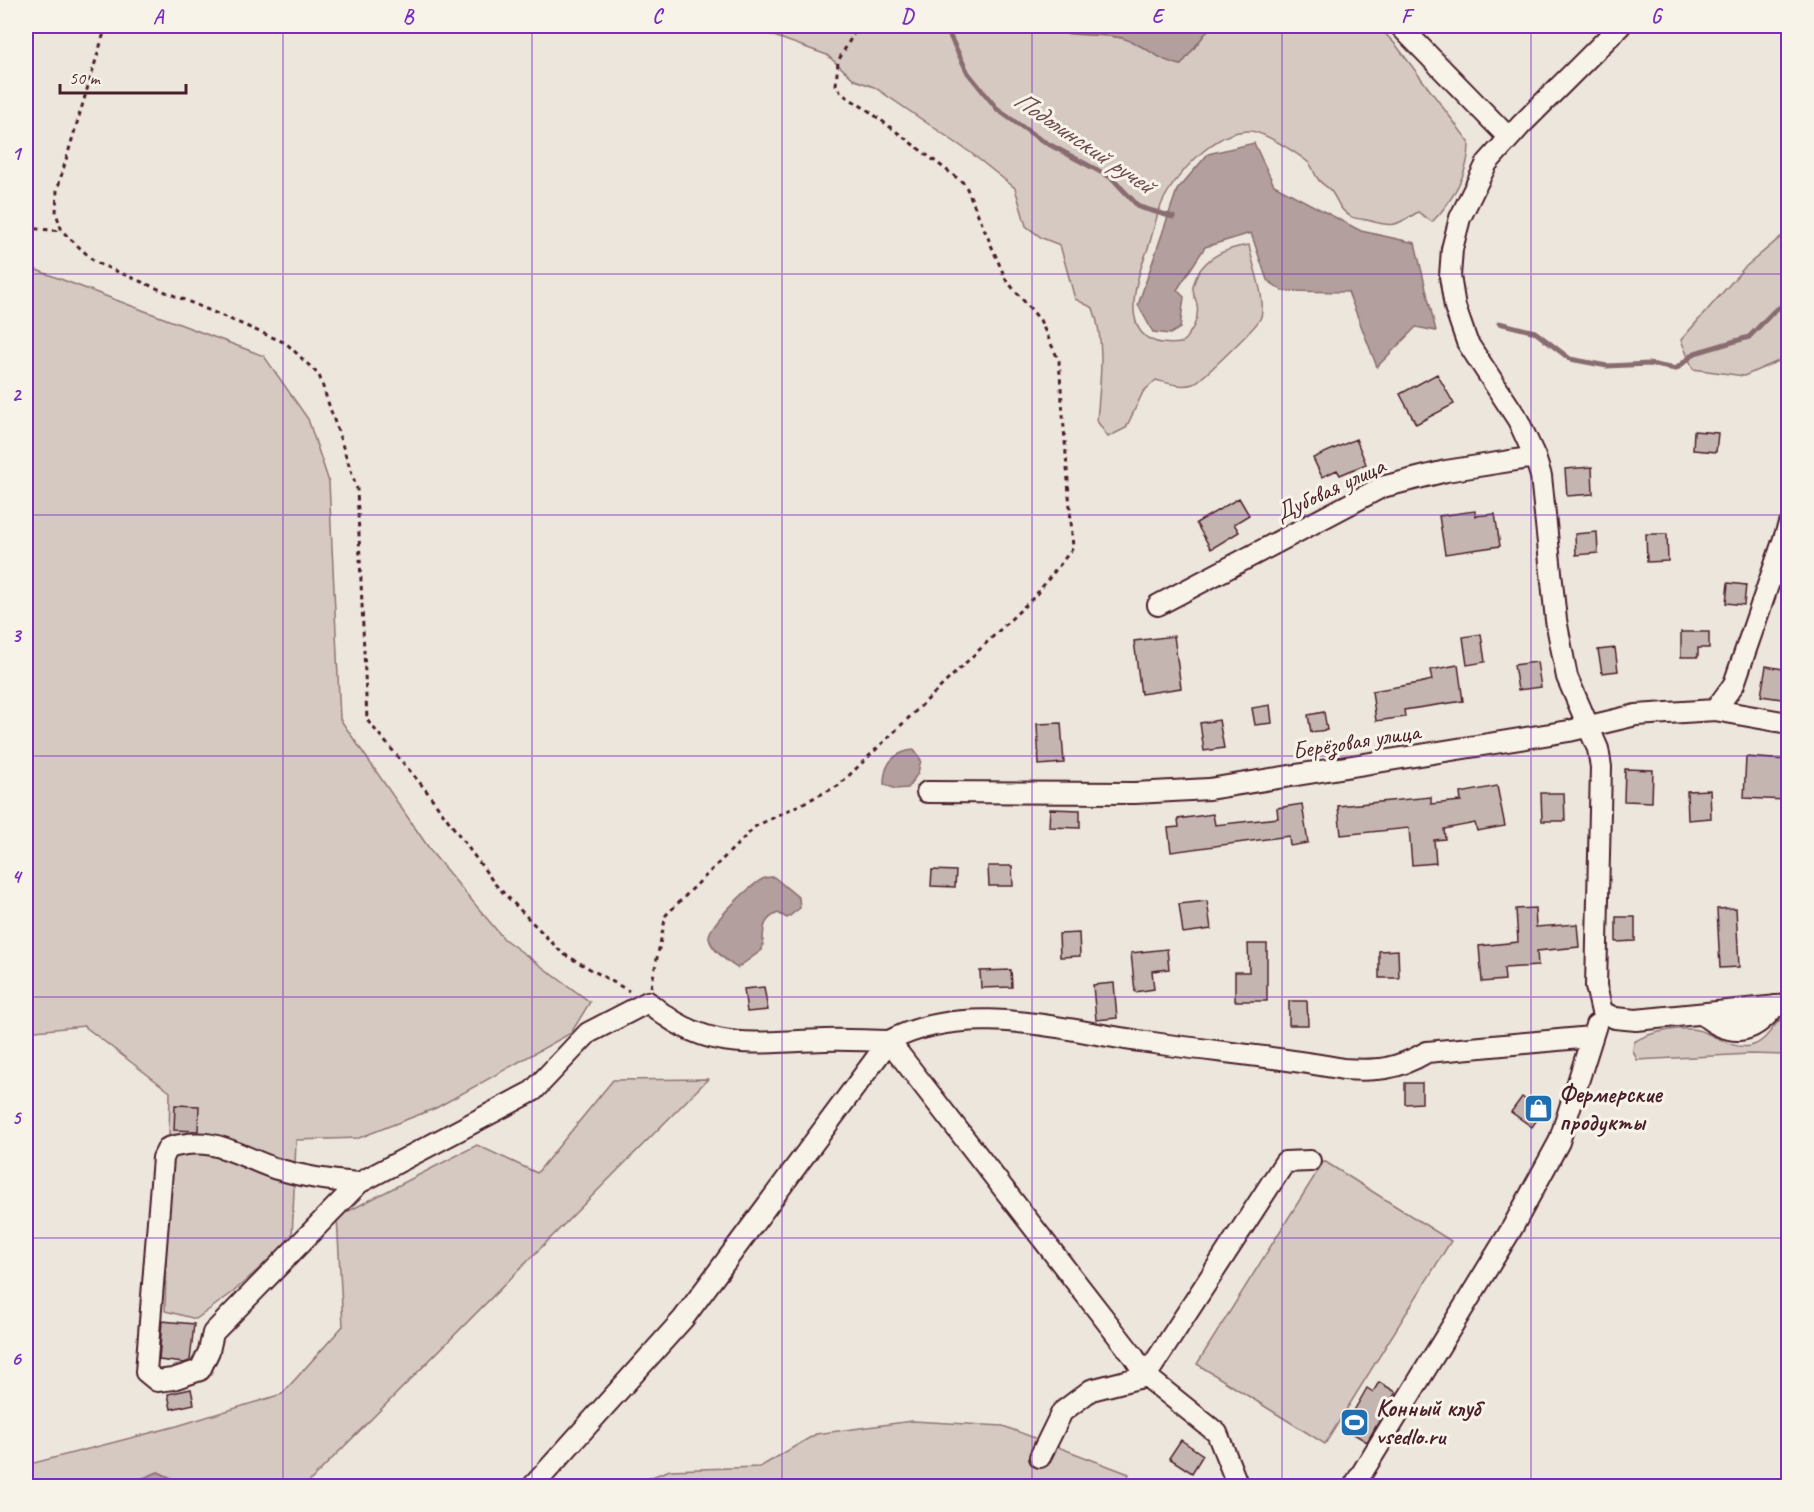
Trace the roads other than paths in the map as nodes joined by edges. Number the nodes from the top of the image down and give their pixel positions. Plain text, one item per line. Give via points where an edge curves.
1 (1400, 26) edge
2 (1620, 26) edge
3 (1509, 138) junction
4 (1535, 456) junction
5 (1788, 527) edge
6 (1158, 605) dead end
7 (1714, 710) junction
8 (1788, 723) edge
9 (1588, 728) junction
10 (927, 792) dead end
11 (1782, 1005) edge
12 (1602, 1012) junction
13 (1591, 1036) junction
14 (889, 1041) junction
15 (1310, 1161) dead end
16 (359, 1184) junction
17 (1146, 1376) junction
18 (1040, 1457) dead end
19 (533, 1486) edge
20 (1238, 1486) edge
21 (1354, 1486) edge

1 - 3 street
2 - 3 street
3 - 4 street via 1487,163 1460,218 1450,276 1467,342 1518,420
4 - 6 street, Дубовая улица via 1382,487
4 - 9 street via 1541,476 1556,620 1567,678
5 - 7 street via 1734,684
7 - 8 street, Берёзовая улица
7 - 9 street, Берёзовая улица via 1636,715
9 - 10 street, Берёзовая улица via 1209,789 1135,793
9 - 12 street via 1601,767 1596,986
11 - 12 street via 1636,1020
12 - 13 street
13 - 14 street via 1427,1053 1404,1066 1376,1071 1009,1021 955,1021 913,1029
13 - 21 street via 1559,1142 1511,1230
14 - 16 street via 753,1044 709,1038 670,1021 648,1002 588,1033 533,1090
14 - 17 street
14 - 19 street via 682,1319
15 - 17 street via 1285,1162
16 - 16 street via 314,1179 207,1142 187,1142 168,1148 163,1158 146,1372 157,1381 200,1370 213,1333
17 - 18 street via 1091,1390 1062,1412
17 - 20 street via 1217,1433

